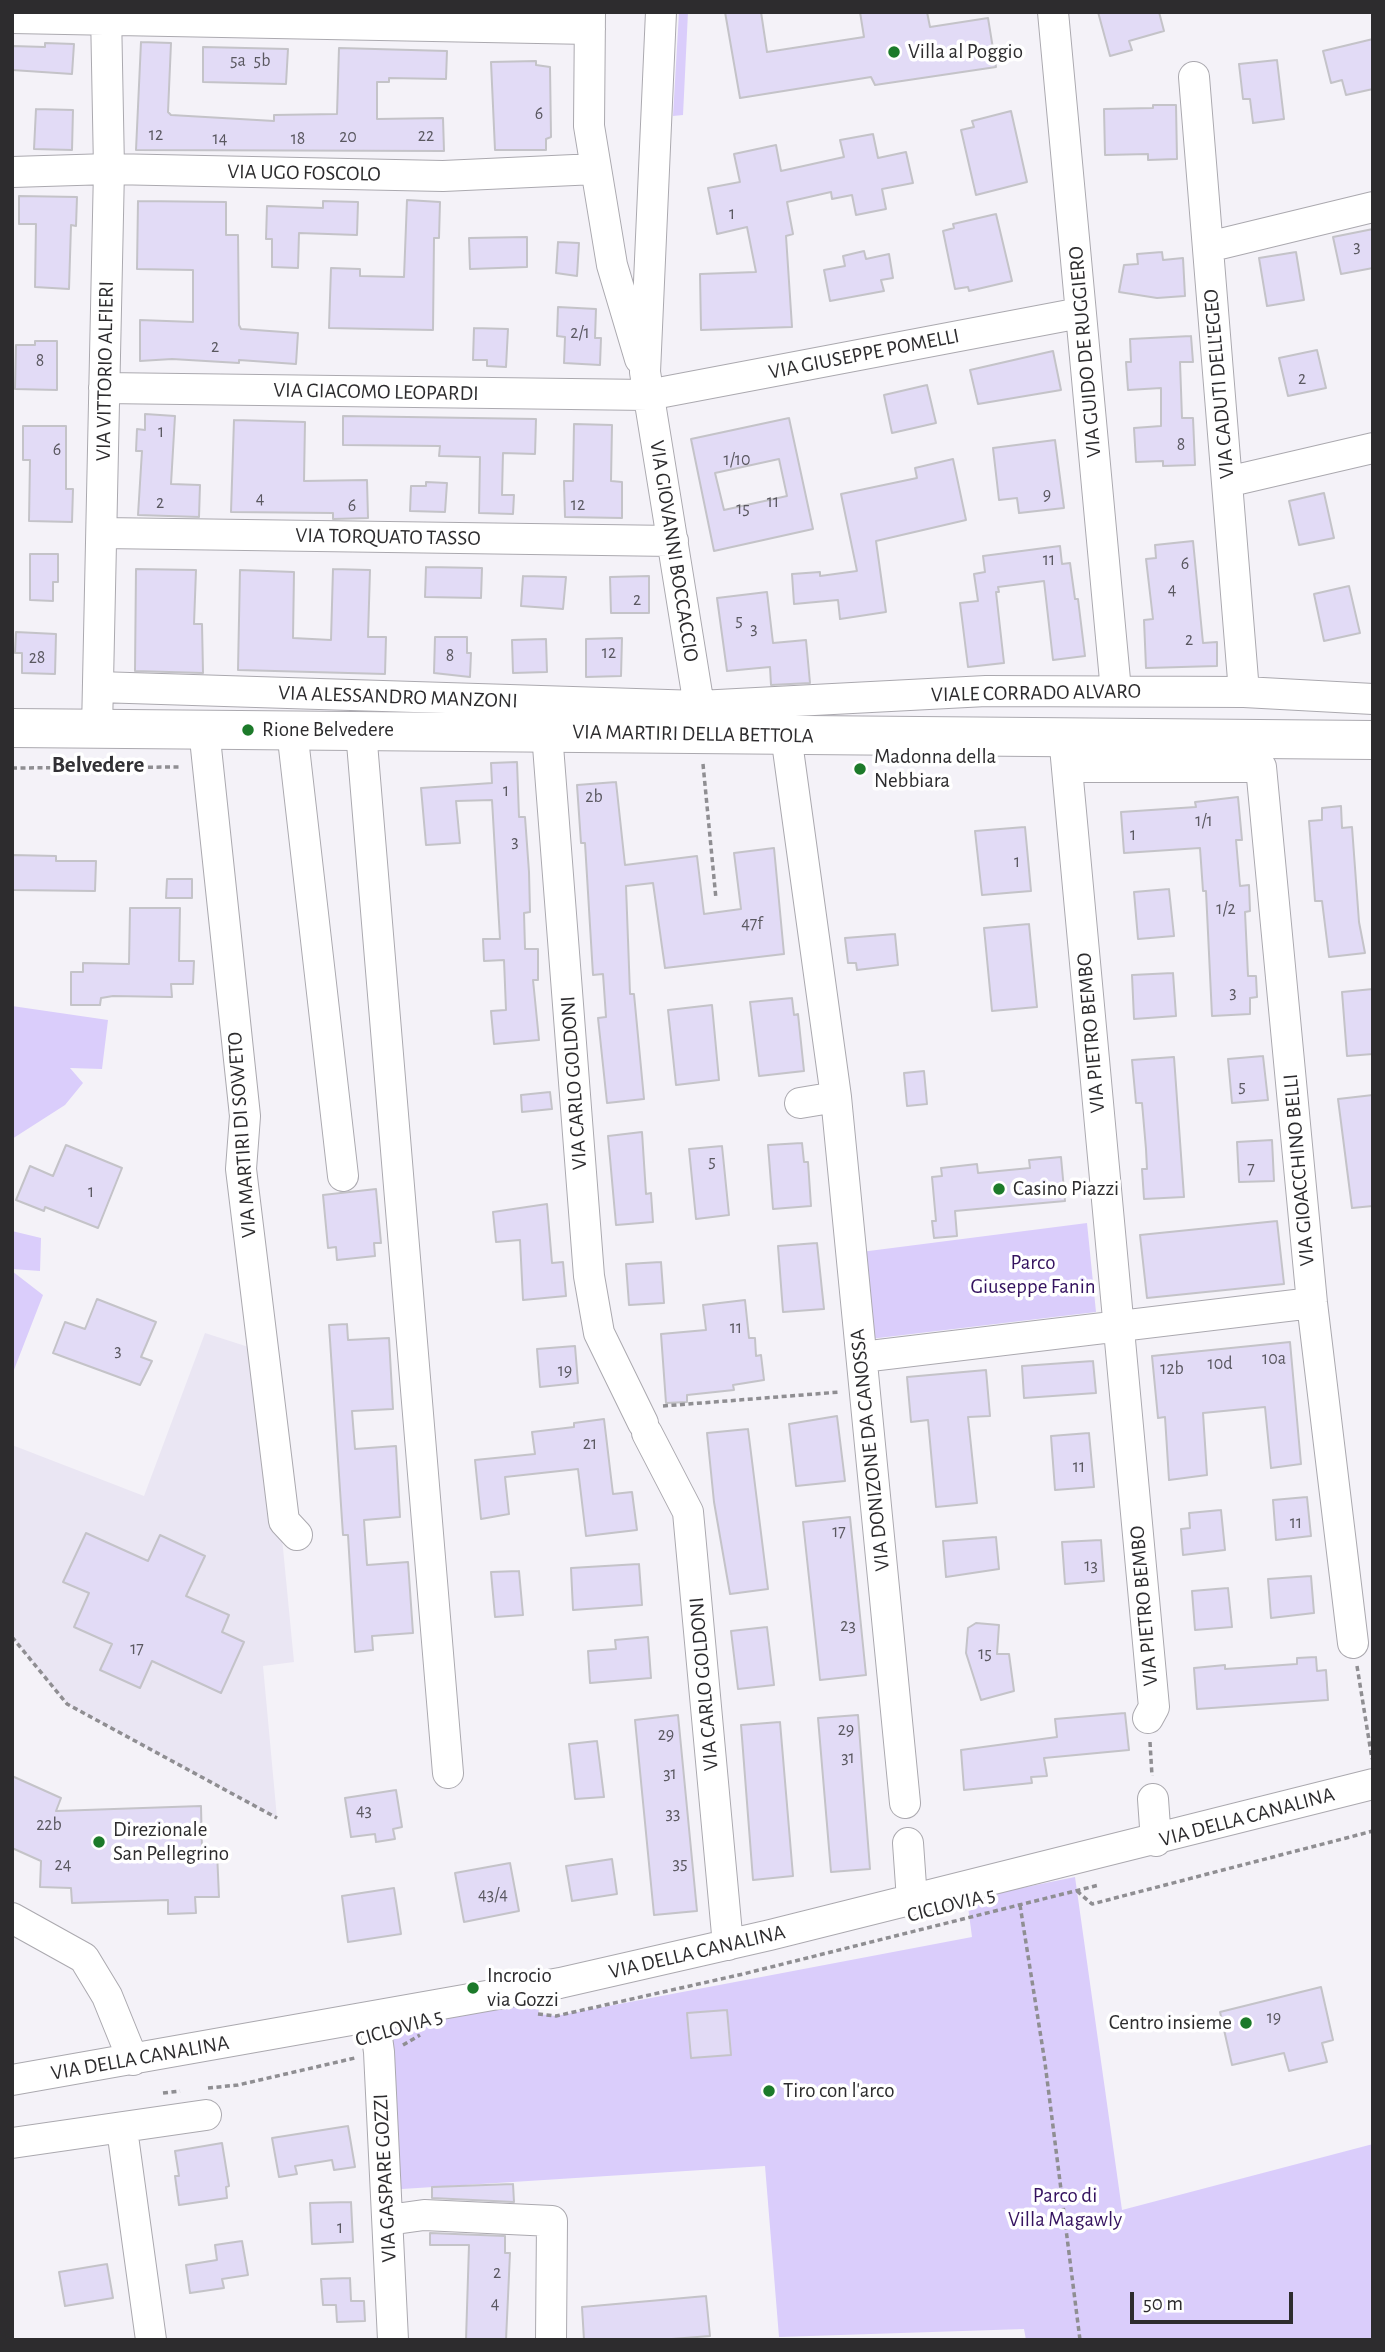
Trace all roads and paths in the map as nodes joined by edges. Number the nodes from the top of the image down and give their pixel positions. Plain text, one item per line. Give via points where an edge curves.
1 (662, 12) edge
2 (1053, 12) edge
3 (106, 16) edge
4 (12, 18) edge
5 (590, 21) edge
6 (1194, 77) dead end
7 (108, 169) junction
8 (596, 169) junction
9 (12, 172) edge
10 (1373, 207) edge
11 (1208, 247) junction
12 (1080, 313) junction
13 (647, 383) junction
14 (104, 388) junction
15 (1373, 448) edge
16 (1227, 482) junction
17 (103, 533) junction
18 (673, 541) junction
19 (98, 687) junction
20 (1116, 691) junction
21 (1244, 692) junction
22 (1373, 699) edge
23 (699, 720) junction
24 (12, 729) edge
25 (97, 729) junction
26 (204, 729) junction
27 (292, 730) junction
28 (361, 731) junction
29 (547, 733) junction
30 (786, 735) junction
31 (1373, 740) edge
32 (1065, 752) junction
33 (716, 900) dead end
34 (836, 1097) junction
35 (800, 1103) dead end
36 (343, 1176) dead end
37 (1312, 1303) junction
38 (1119, 1329) junction
39 (862, 1357) junction
40 (865, 1390) junction
41 (642, 1422) junction
42 (297, 1535) dead end
43 (12, 1637) edge
44 (1353, 1643) joint
45 (1148, 1718) joint
46 (1373, 1765) edge
47 (448, 1773) dead end
48 (1373, 1784) edge
49 (1153, 1799) joint
50 (905, 1803) dead end
51 (278, 1818) dead end
52 (1373, 1831) edge
53 (1156, 1840) junction
54 (908, 1843) dead end
55 (1099, 1885) dead end
56 (1077, 1891) junction
57 (912, 1900) junction
58 (1020, 1905) junction
59 (12, 1917) edge
60 (728, 1945) junction
61 (374, 2016) junction
62 (526, 2016) dead end
63 (433, 2032) dead end
64 (379, 2052) junction
65 (132, 2060) junction
66 (12, 2080) edge
67 (187, 2090) dead end
68 (161, 2093) dead end
69 (203, 2102) joint
70 (122, 2129) junction
71 (12, 2143) edge
72 (388, 2220) junction
73 (151, 2340) edge
74 (393, 2340) edge
75 (551, 2340) edge
76 (1080, 2340) edge

1 - 13 street
2 - 12 street, VIA GUIDO DE RUGGIERO
3 - 4 street
3 - 5 street
3 - 7 street, VIA VITTORIO ALFIERI
5 - 8 street, VIA GIOVANNI BOCCACCIO via 589,126
6 - 11 street, VIA CADUTI DELL'EGEO
7 - 8 street, VIA UGO FOSCOLO via 443,176
7 - 9 street, VIA UGO FOSCOLO
7 - 14 street, VIA VITTORIO ALFIERI
8 - 13 street, VIA GIOVANNI BOCCACCIO via 612,265
10 - 11 street
11 - 16 street, VIA CADUTI DELL'EGEO
12 - 13 street, VIA GIUSEPPE POMELLI
12 - 20 street, VIA GUIDO DE RUGGIERO
13 - 14 street, VIA GIACOMO LEOPARDI
13 - 18 street, VIA GIOVANNI BOCCACCIO
14 - 17 street, VIA VITTORIO ALFIERI
15 - 16 street
16 - 21 street, VIA CADUTI DELL'EGEO
17 - 18 street, VIA TORQUATO TASSO
17 - 19 street, VIA VITTORIO ALFIERI
18 - 23 street, VIA GIOVANNI BOCCACCIO
19 - 23 street, VIA ALESSANDRO MANZONI
19 - 25 street, VIA VITTORIO ALFIERI
20 - 21 street, VIALE CORRADO ALVARO
20 - 23 street, VIALE CORRADO ALVARO via 986,691
21 - 22 street, VIALE CORRADO ALVARO
23 - 29 main road, VIA MARTIRI DELLA BETTOLA
23 - 30 main road, VIA MARTIRI DELLA BETTOLA
23 - 33 path
24 - 25 main road, VIA MARTIRI DELLA BETTOLA
25 - 26 main road, VIA MARTIRI DELLA BETTOLA
26 - 27 main road, VIA MARTIRI DELLA BETTOLA
26 - 42 street, VIA MARTIRI DI SOWETO via 245,1116 242,1169 284,1521
27 - 28 main road, VIA MARTIRI DELLA BETTOLA
27 - 36 street
28 - 29 main road, VIA MARTIRI DELLA BETTOLA
28 - 47 street
29 - 41 street, VIA CARLO GOLDONI via 589,1276 598,1333
30 - 32 main road, VIA MARTIRI DELLA BETTOLA
30 - 34 street, VIA DONIZONE DA CANOSSA
31 - 32 main road, VIA MARTIRI DELLA BETTOLA
32 - 37 street, VIA GIOACCHINO BELLI via 1261,767
32 - 38 street, VIA PIETRO BEMBO
34 - 35 street
34 - 39 street, VIA DONIZONE DA CANOSSA
37 - 38 street
37 - 44 street, VIA GIOACCHINO BELLI
38 - 39 street
38 - 45 street, VIA PIETRO BEMBO via 1154,1707
39 - 40 street, VIA DONIZONE DA CANOSSA
40 - 41 path
40 - 50 street, VIA DONIZONE DA CANOSSA
41 - 60 street, VIA CARLO GOLDONI via 688,1512
43 - 51 path via 67,1704
44 - 46 path
45 - 49 path, VIA PIETRO BEMBO
48 - 53 street, VIA DELLA CANALINA
49 - 53 street
52 - 56 path via 1092,1904
53 - 57 street, VIA DELLA CANALINA
54 - 57 street
55 - 56 path, CICLOVIA 5
56 - 58 path, CICLOVIA 5
57 - 60 street, VIA DELLA CANALINA
58 - 62 path, CICLOVIA 5 via 743,1974 556,2016
58 - 76 path
59 - 65 street via 84,1958 107,1996
60 - 61 street, VIA DELLA CANALINA via 559,1983
61 - 64 street, VIA GASPARE GOZZI
61 - 65 street, VIA DELLA CANALINA
63 - 64 path, CICLOVIA 5
64 - 69 path, CICLOVIA 5 via 238,2085
64 - 72 street, VIA GASPARE GOZZI
65 - 66 street, VIA DELLA CANALINA
67 - 68 path
69 - 70 street
70 - 71 street
70 - 73 street
72 - 74 street, VIA GASPARE GOZZI
72 - 75 street via 424,2215 552,2221

